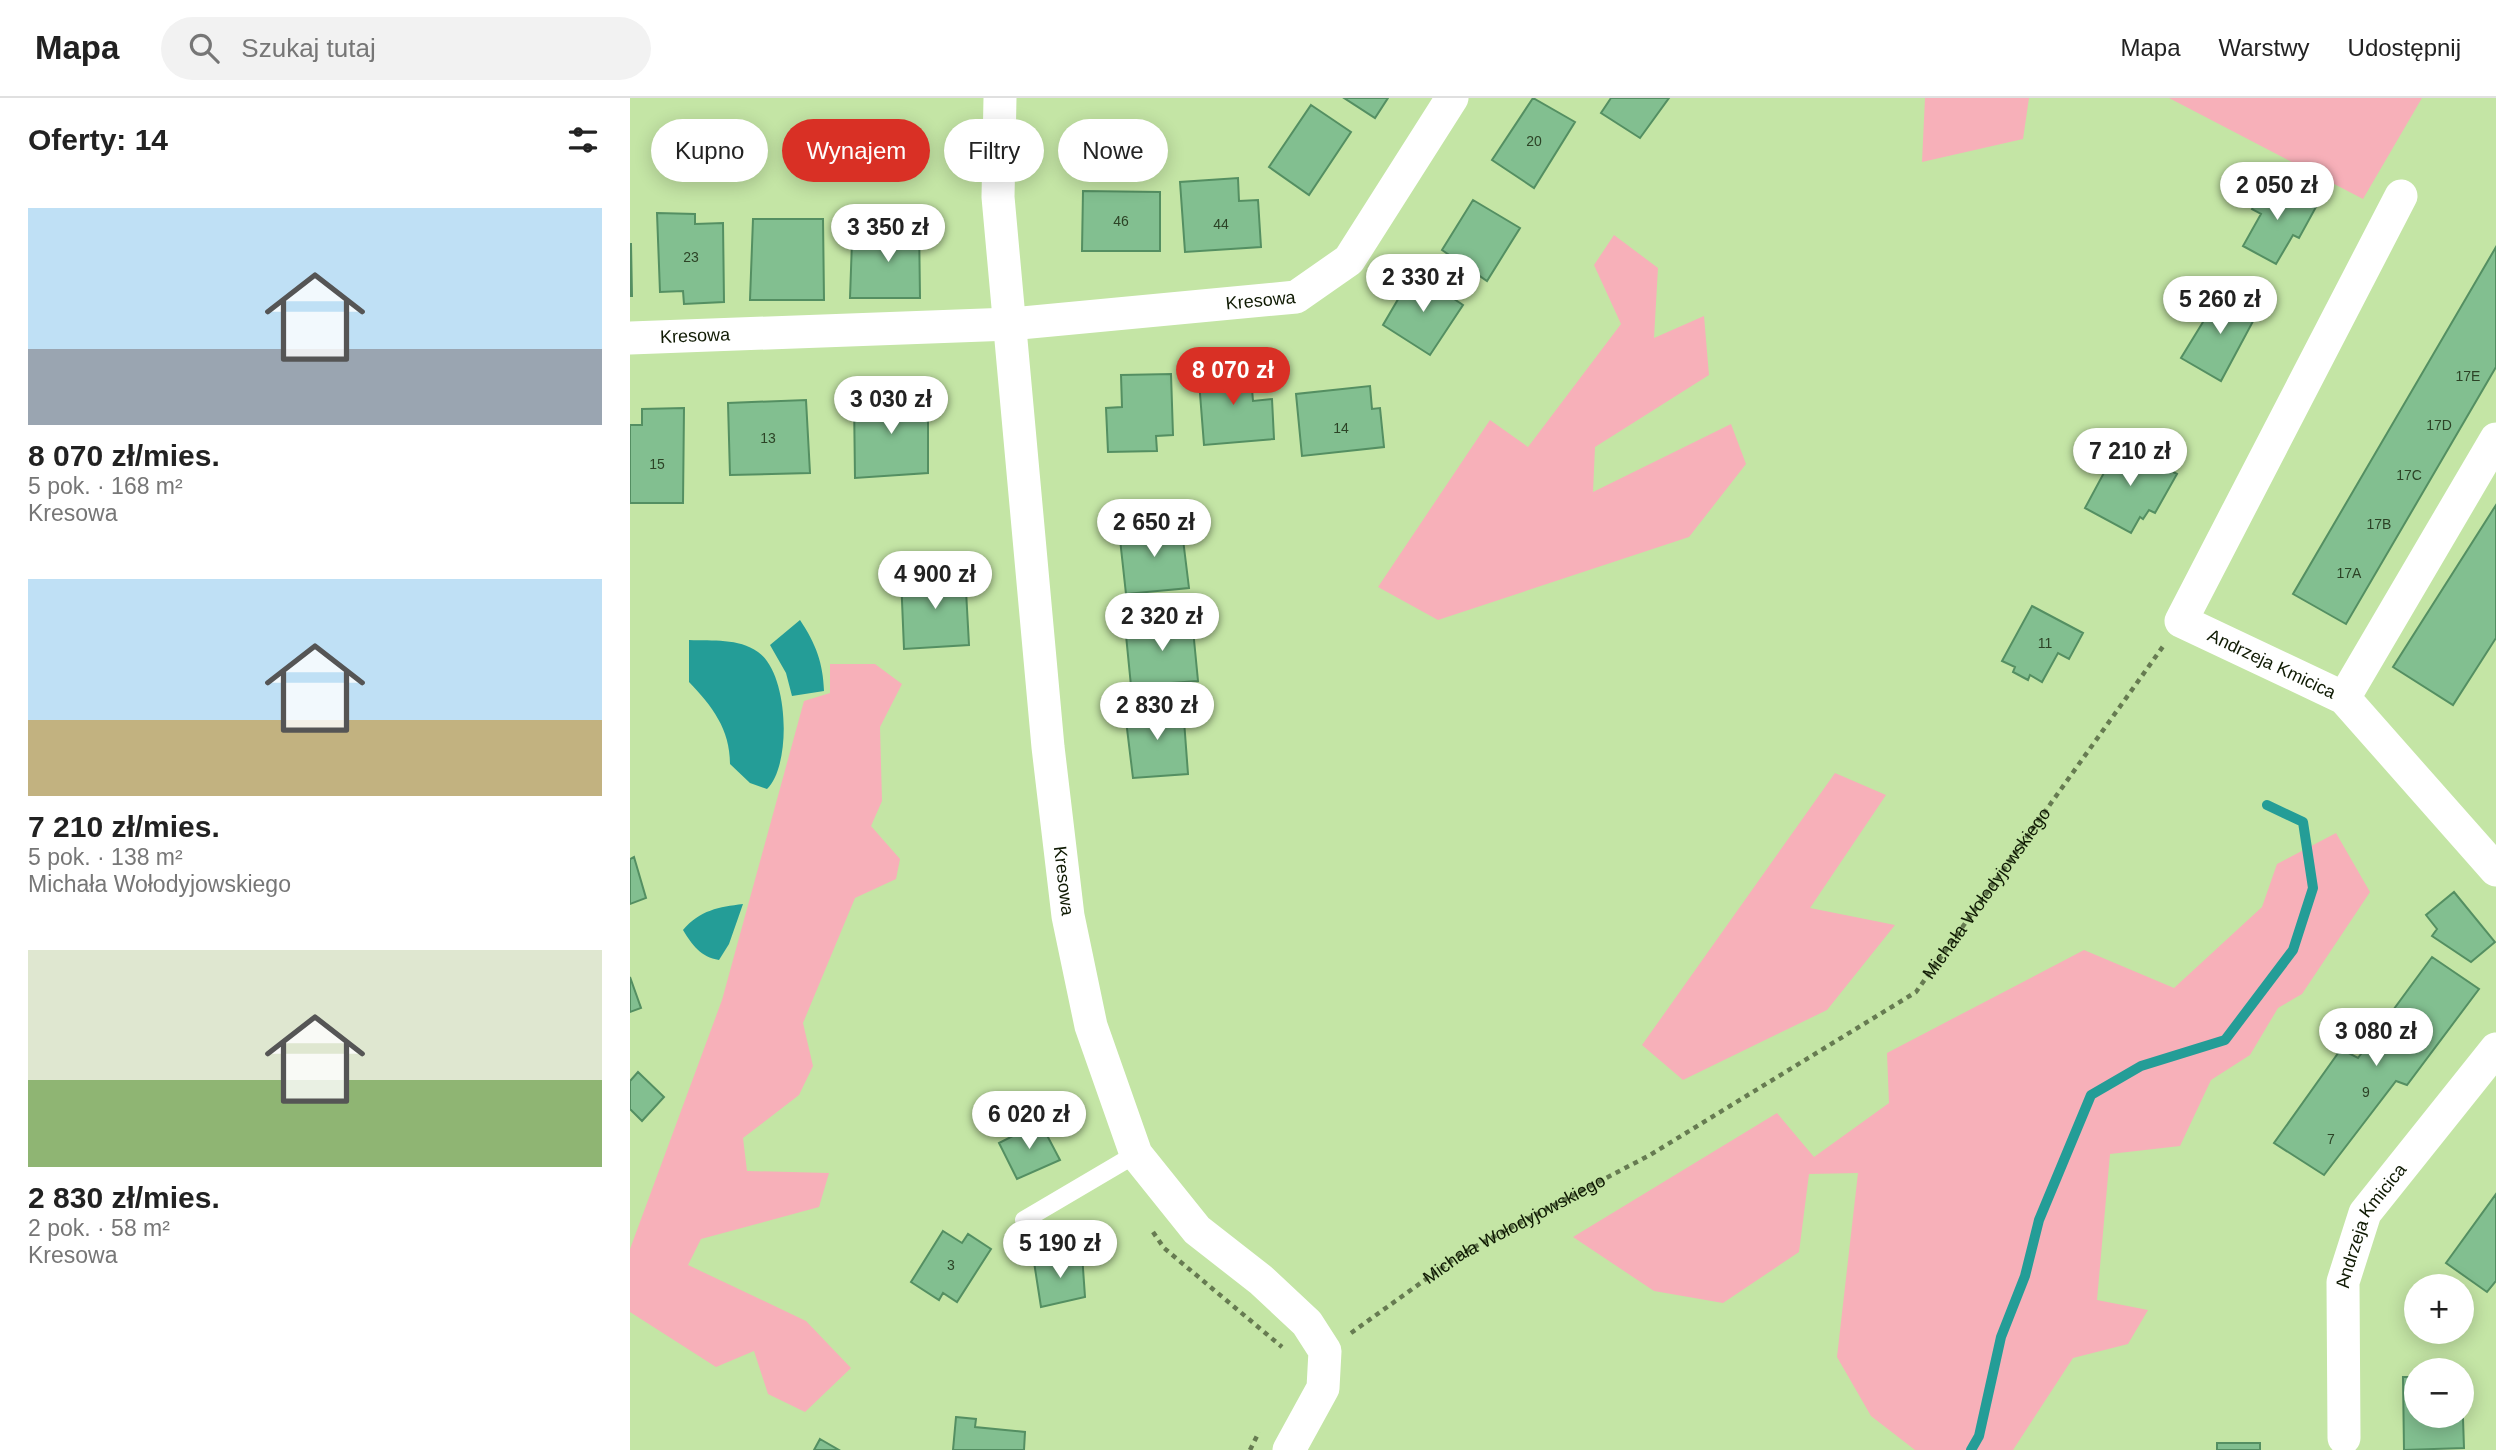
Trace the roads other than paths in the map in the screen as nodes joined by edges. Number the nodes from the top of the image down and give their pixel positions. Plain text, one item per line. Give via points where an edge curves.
1 (999, 98) edge
2 (1452, 98) edge
3 (2401, 196) dead end
4 (1011, 324) junction
5 (630, 338) edge
6 (2496, 439) edge
7 (2344, 698) junction
8 (2496, 870) edge
9 (2496, 1049) edge
10 (1136, 1154) junction
11 (1024, 1220) dead end
12 (2344, 1438) dead end
13 (1289, 1450) edge

1 - 4 street, Kresowa via 998,197
2 - 4 street, Kresowa via 1349,260 1296,297
3 - 7 street, Andrzeja Kmicica via 2180,621
4 - 5 street, Kresowa
4 - 10 street, Kresowa via 1048,747 1068,916 1091,1026
6 - 7 street
7 - 8 street, Andrzeja Kmicica
9 - 12 street, Andrzeja Kmicica via 2365,1213 2343,1282
10 - 11 lane
10 - 13 street, Kresowa via 1197,1230 1307,1323 1325,1351 1323,1388

